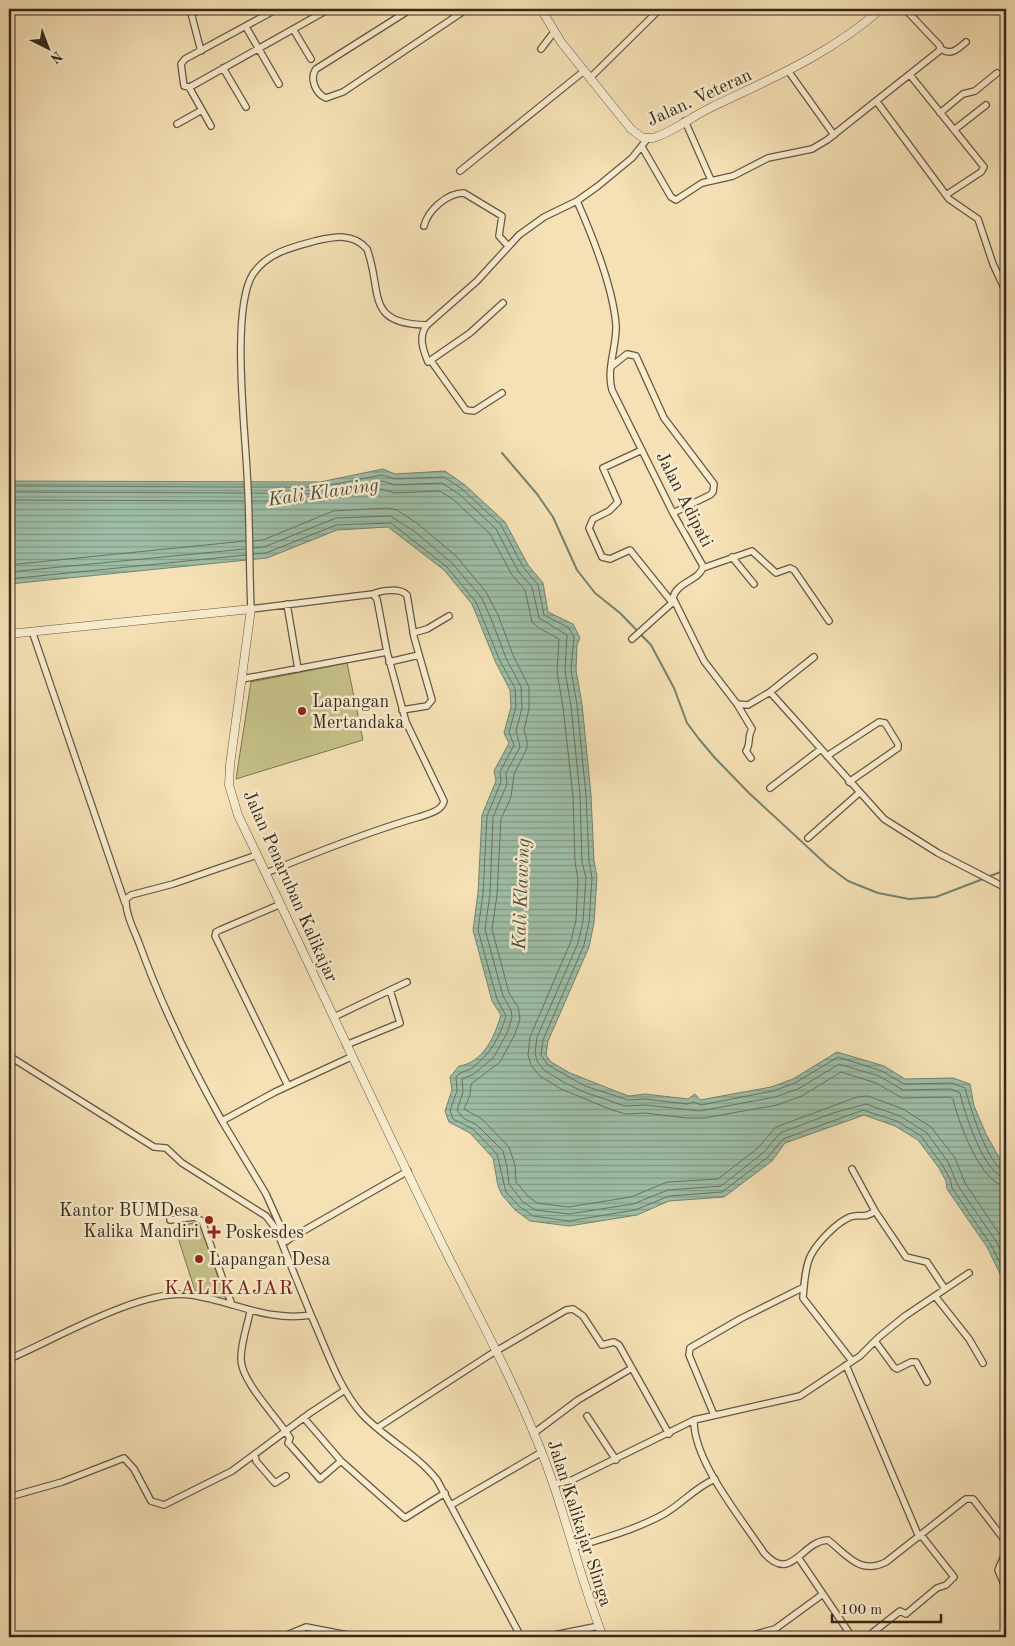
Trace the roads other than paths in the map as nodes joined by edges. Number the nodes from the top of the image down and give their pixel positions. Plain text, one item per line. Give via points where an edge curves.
1 (200, 9) edge
2 (277, 9) edge
3 (329, 9) edge
4 (411, 9) edge
5 (467, 9) edge
6 (541, 9) edge
7 (660, 9) edge
8 (881, 9) edge
9 (905, 9) edge
10 (191, 11) edge
11 (246, 27) junction
12 (293, 29) junction
13 (554, 32) junction
14 (966, 42) dead end
15 (258, 48) junction
16 (541, 48) dead end
17 (941, 49) junction
18 (201, 51) junction
19 (310, 59) dead end
20 (223, 68) junction
21 (584, 71) junction
22 (789, 72) junction
23 (997, 73) dead end
24 (910, 75) junction
25 (590, 78) junction
26 (278, 84) dead end
27 (189, 87) junction
28 (877, 102) junction
29 (986, 105) dead end
30 (246, 107) dead end
31 (202, 110) junction
32 (940, 113) junction
33 (685, 121) junction
34 (177, 124) dead end
35 (211, 126) dead end
36 (954, 130) junction
37 (834, 135) junction
38 (648, 138) junction
39 (642, 147) junction
40 (460, 171) dead end
41 (711, 180) junction
42 (946, 195) junction
43 (577, 201) junction
44 (424, 226) dead end
45 (508, 246) junction
46 (1006, 292) edge
47 (503, 303) dead end
48 (427, 325) junction
49 (431, 361) junction
50 (612, 366) junction
51 (502, 393) dead end
52 (642, 450) junction
53 (673, 513) junction
54 (732, 557) junction
55 (703, 568) junction
56 (754, 584) dead end
57 (373, 594) junction
58 (673, 602) junction
59 (287, 604) junction
60 (251, 608) junction
61 (448, 616) dead end
62 (828, 621) dead end
63 (32, 631) junction
64 (413, 633) junction
65 (9, 634) edge
66 (632, 639) dead end
67 (387, 652) junction
68 (419, 655) junction
69 (814, 657) dead end
70 (389, 662) junction
71 (298, 669) junction
72 (242, 679) junction
73 (770, 692) junction
74 (737, 704) junction
75 (402, 710) junction
76 (821, 749) junction
77 (827, 756) junction
78 (751, 758) dead end
79 (849, 782) junction
80 (770, 788) dead end
81 (859, 794) junction
82 (808, 838) dead end
83 (257, 855) junction
84 (266, 873) junction
85 (1006, 888) edge
86 (126, 903) junction
87 (280, 904) junction
88 (407, 982) dead end
89 (390, 990) junction
90 (334, 1017) junction
91 (346, 1045) junction
92 (9, 1056) edge
93 (351, 1057) junction
94 (288, 1086) junction
95 (222, 1121) junction
96 (852, 1169) dead end
97 (408, 1172) junction
98 (875, 1211) junction
99 (170, 1220) dead end
100 (284, 1242) junction
101 (969, 1273) dead end
102 (804, 1287) junction
103 (945, 1289) junction
104 (936, 1296) junction
105 (232, 1305) junction
106 (250, 1312) junction
107 (311, 1315) junction
108 (875, 1341) junction
109 (496, 1352) junction
110 (9, 1359) edge
111 (849, 1363) junction
112 (983, 1363) dead end
113 (632, 1368) junction
114 (927, 1382) dead end
115 (346, 1390) junction
116 (714, 1414) junction
117 (587, 1416) dead end
118 (304, 1418) junction
119 (694, 1420) junction
120 (379, 1427) junction
121 (286, 1431) junction
122 (534, 1433) junction
123 (670, 1434) junction
124 (542, 1452) junction
125 (255, 1455) junction
126 (616, 1460) junction
127 (340, 1461) junction
128 (286, 1476) dead end
129 (715, 1479) junction
130 (555, 1484) junction
131 (445, 1493) junction
132 (9, 1497) edge
133 (451, 1505) junction
134 (920, 1536) junction
135 (1006, 1542) edge
136 (573, 1548) junction
137 (1006, 1551) edge
138 (798, 1557) junction
139 (1006, 1589) edge
140 (823, 1594) junction
141 (599, 1626) junction
142 (282, 1637) edge
143 (358, 1637) edge
144 (521, 1637) edge
145 (544, 1637) edge
146 (603, 1637) edge
147 (746, 1637) edge
148 (852, 1637) edge
149 (867, 1637) edge

1 - 10 street
2 - 11 street
3 - 12 street
4 - 5 street via 316,70 313,79 319,94 326,98 342,92
6 - 13 street, Jalan. Veteran
7 - 25 street
8 - 22 street, Jalan. Veteran via 842,40
9 - 17 street
10 - 18 street
11 - 15 street
11 - 18 street
12 - 15 street
12 - 19 street
13 - 16 street
13 - 21 street, Jalan. Veteran
14 - 17 street via 954,52
15 - 20 street
15 - 26 street
17 - 24 street
18 - 27 street via 181,64 182,83
20 - 27 street
20 - 30 street
21 - 25 street, Jalan. Veteran
21 - 40 street
22 - 33 street, Jalan. Veteran
22 - 37 street
23 - 32 street
24 - 28 street
24 - 32 street
25 - 38 street, Jalan. Veteran via 631,128 639,136
27 - 31 street
28 - 37 street
28 - 42 street
29 - 36 street
31 - 34 street
31 - 35 street
32 - 36 street
33 - 38 street, Jalan. Veteran
33 - 41 street
36 - 42 street via 984,168
37 - 41 street via 812,149 768,158 733,176
38 - 39 street
39 - 41 street via 673,199
39 - 43 street
42 - 46 street via 978,218
43 - 45 street via 544,217
43 - 50 street, Jalan Adipati via 587,223 614,312 616,334
44 - 45 street via 427,217 440,203 464,193 502,216 499,236
45 - 48 street via 477,281
47 - 49 street via 470,333
48 - 49 street via 421,338 428,361
48 - 60 street via 402,324 386,315 379,304 367,248 358,240 345,236 288,248 271,256 254,273 244,302 242,370
49 - 51 street via 466,410 474,411
50 - 52 street, Jalan Adipati via 612,390
50 - 53 street via 627,354 636,356 664,418 714,484 714,492 710,495
52 - 53 street, Jalan Adipati
52 - 58 street via 603,468 618,502 610,511 593,519 589,528 602,557 607,559 630,550
53 - 55 street, Jalan Adipati
54 - 55 street
54 - 56 street
54 - 62 street via 752,551 776,573 792,568
55 - 58 street, Jalan Adipati via 676,590
57 - 59 street
57 - 64 street via 406,592
57 - 67 street via 377,599
58 - 66 street
58 - 74 street via 704,661
59 - 60 street
59 - 71 street
60 - 63 street
60 - 72 street, Jalan Penaruban Kalikajar
61 - 64 street via 427,629
63 - 65 street
63 - 86 street
64 - 68 street
67 - 70 street
67 - 71 street
68 - 70 street
68 - 75 street via 432,700 427,706
69 - 73 street
70 - 75 street
71 - 72 street
72 - 83 street, Jalan Penaruban Kalikajar via 230,785 238,815
73 - 74 street via 748,705
73 - 76 street
74 - 78 street via 752,729 746,751
75 - 84 street via 443,796 443,804 427,815 376,829
76 - 77 street
76 - 80 street
77 - 79 street
77 - 79 street via 879,722 885,723 898,748
79 - 81 street
81 - 82 street
81 - 85 street via 884,819 912,838
83 - 84 street, Jalan Penaruban Kalikajar
83 - 86 street via 128,896
84 - 87 street, Jalan Penaruban Kalikajar
86 - 95 street via 158,995 182,1049
87 - 90 street, Jalan Penaruban Kalikajar
87 - 94 street via 220,930 215,936
88 - 89 street
89 - 90 street
89 - 91 street via 400,1023
90 - 91 street, Jalan Penaruban Kalikajar
91 - 93 street, Jalan Penaruban Kalikajar
92 - 100 street via 154,1146 166,1148 182,1163 257,1209 266,1216
93 - 94 street
93 - 97 street, Jalan Penaruban Kalikajar
94 - 95 street
95 - 100 street via 266,1194
96 - 98 street
97 - 100 street
97 - 109 street, Jalan Penaruban Kalikajar
98 - 102 street via 864,1218 850,1216 834,1228 810,1256
98 - 103 street via 906,1257 927,1262
99 - 105 street via 200,1219
100 - 107 street
101 - 103 street
102 - 111 street via 803,1298
102 - 116 street via 690,1348 689,1355
103 - 104 street
104 - 108 street
104 - 112 street
105 - 106 street
105 - 110 street via 190,1295 151,1298
106 - 107 street
106 - 121 street via 242,1354 243,1370 261,1400
107 - 115 street
108 - 111 street
108 - 114 street via 897,1369 916,1362
109 - 113 street via 566,1310 573,1309 583,1316 602,1345 616,1342
109 - 120 street
109 - 122 street, Jalan Kalikajar Slinga
111 - 116 street via 809,1391 788,1400
111 - 134 street
113 - 122 street via 578,1400
113 - 123 street
115 - 118 street
115 - 120 street via 363,1414
116 - 119 street
117 - 126 street
118 - 121 street
118 - 127 street
119 - 123 street
119 - 129 street via 696,1439
120 - 131 street via 429,1470
121 - 125 street
121 - 127 street via 290,1438 288,1443 320,1479
122 - 124 street, Jalan Kalikajar Slinga
123 - 126 street
124 - 130 street, Jalan Kalikajar Slinga
124 - 133 street
125 - 128 street via 256,1461 274,1483
125 - 132 street via 232,1471 164,1505 151,1501 134,1468 124,1458 62,1482
126 - 130 street via 572,1480
127 - 131 street via 405,1518
129 - 136 street via 690,1492 663,1515 613,1537
129 - 138 street via 772,1562 787,1564
130 - 136 street, Jalan Kalikajar Slinga
131 - 133 street
133 - 144 street
134 - 135 street via 955,1506 966,1499 973,1499
134 - 138 street via 874,1568 862,1566 828,1540 818,1542
134 - 149 street via 954,1578 906,1614 900,1611
136 - 141 street, Jalan Kalikajar Slinga
137 - 139 street via 998,1570
138 - 140 street
140 - 147 street via 775,1629
140 - 148 street
141 - 145 street
141 - 146 street, Jalan Kalikajar Slinga
142 - 143 street via 306,1628

